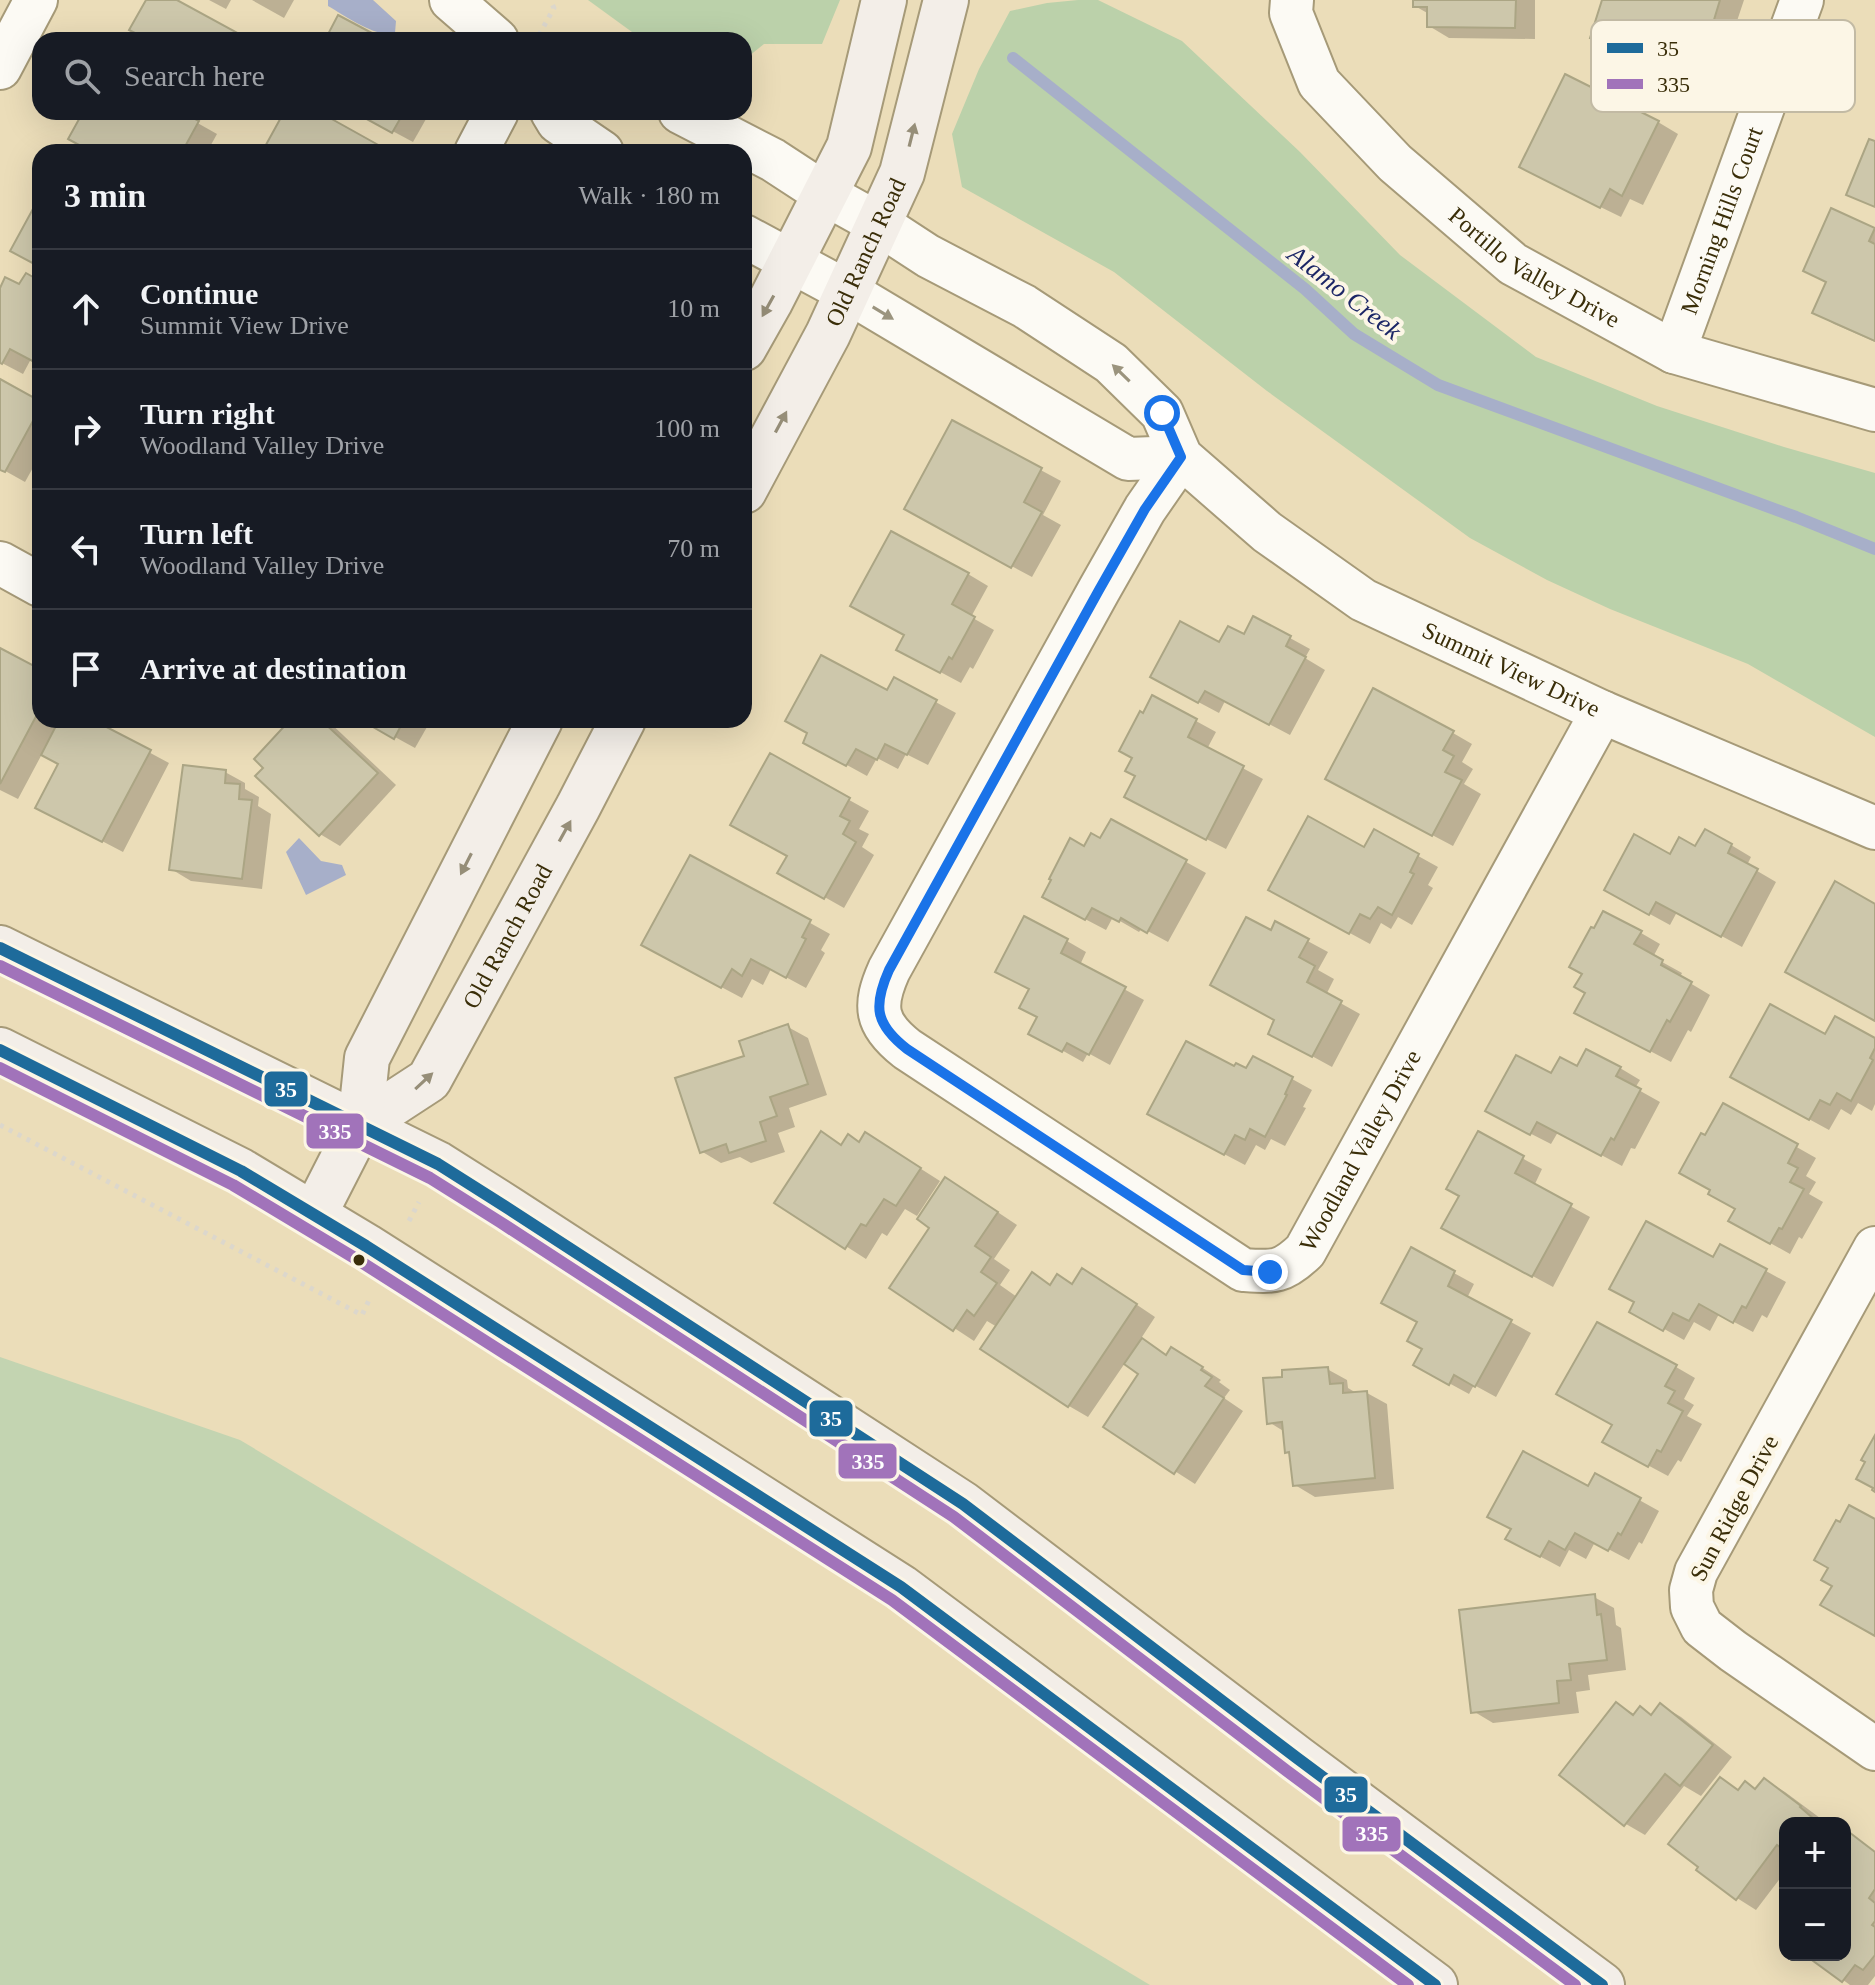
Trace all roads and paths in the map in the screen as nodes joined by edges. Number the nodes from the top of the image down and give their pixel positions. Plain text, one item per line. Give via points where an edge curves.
1 (36, 0) edge
2 (451, 0) edge
3 (550, 0) edge
4 (884, 0) edge
5 (946, 0) edge
6 (1292, 0) edge
7 (1802, 0) edge
8 (1795, 20) edge
9 (488, 32) edge
10 (540, 32) edge
11 (0, 68) edge
12 (1761, 112) edge
13 (493, 120) edge
14 (557, 120) edge
15 (696, 120) edge
16 (480, 144) edge
17 (590, 144) edge
18 (742, 144) edge
19 (752, 149) edge
20 (825, 194) junction
21 (879, 224) junction
22 (752, 240) edge
23 (792, 260) junction
24 (848, 292) junction
25 (752, 333) edge
26 (1674, 352) junction
27 (1875, 410) edge
28 (1181, 457) junction
29 (752, 476) edge
30 (0, 563) edge
31 (32, 581) edge
32 (1602, 712) junction
33 (536, 728) edge
34 (619, 728) edge
35 (1875, 828) edge
36 (0, 948) edge
37 (0, 1050) edge
38 (0, 1125) edge
39 (360, 1125) junction
40 (438, 1164) junction
41 (314, 1215) junction
42 (1875, 1248) edge
43 (389, 1260) junction
44 (1875, 1749) edge
45 (1435, 1985) edge
46 (1602, 1985) edge

1 - 11 street
2 - 9 street
3 - 10 path via 554,8
4 - 20 main road via 849,147
21 -> 5 main road, Old Ranch Road via 902,173
6 - 26 street, Portillo Valley Drive via 1291,13 1319,83 1395,163 1513,264
7 - 8 street, Morning Hills Court
12 - 26 street, Morning Hills Court
13 - 16 street
14 - 17 street
15 - 18 street, Summit View Drive
19 - 20 street, Summit View Drive
20 - 21 street, Summit View Drive
20 - 23 main road
21 - 24 main road, Old Ranch Road
28 -> 21 street, Summit View Drive via 1162,413 1111,363 1024,306
22 - 23 street
23 - 24 street
23 -> 25 main road
24 -> 28 street via 1128,459
29 -> 24 main road, Old Ranch Road
26 - 27 street, Portillo Valley Drive
28 - 32 street, Summit View Drive via 1267,532 1363,600
28 - 32 street, Woodland Valley Drive via 1145,509 889,970 880,992 880,1015 891,1036 907,1049 1243,1270 1270,1272 1305,1251
30 - 31 street
32 - 35 street, Summit View Drive
33 -> 39 main road, Old Ranch Road via 367,1058
39 -> 34 main road, Old Ranch Road via 429,1080
36 - 39 main road
37 - 41 main road via 241,1171
38 - 43 path via 362,1315
39 - 40 main road
39 - 41 main road, Old Ranch Road
40 - 43 path
40 - 46 main road via 963,1504
41 - 43 main road
42 - 44 street, Sun Ridge Drive via 1696,1572 1691,1590 1702,1627
43 - 45 main road via 901,1587

